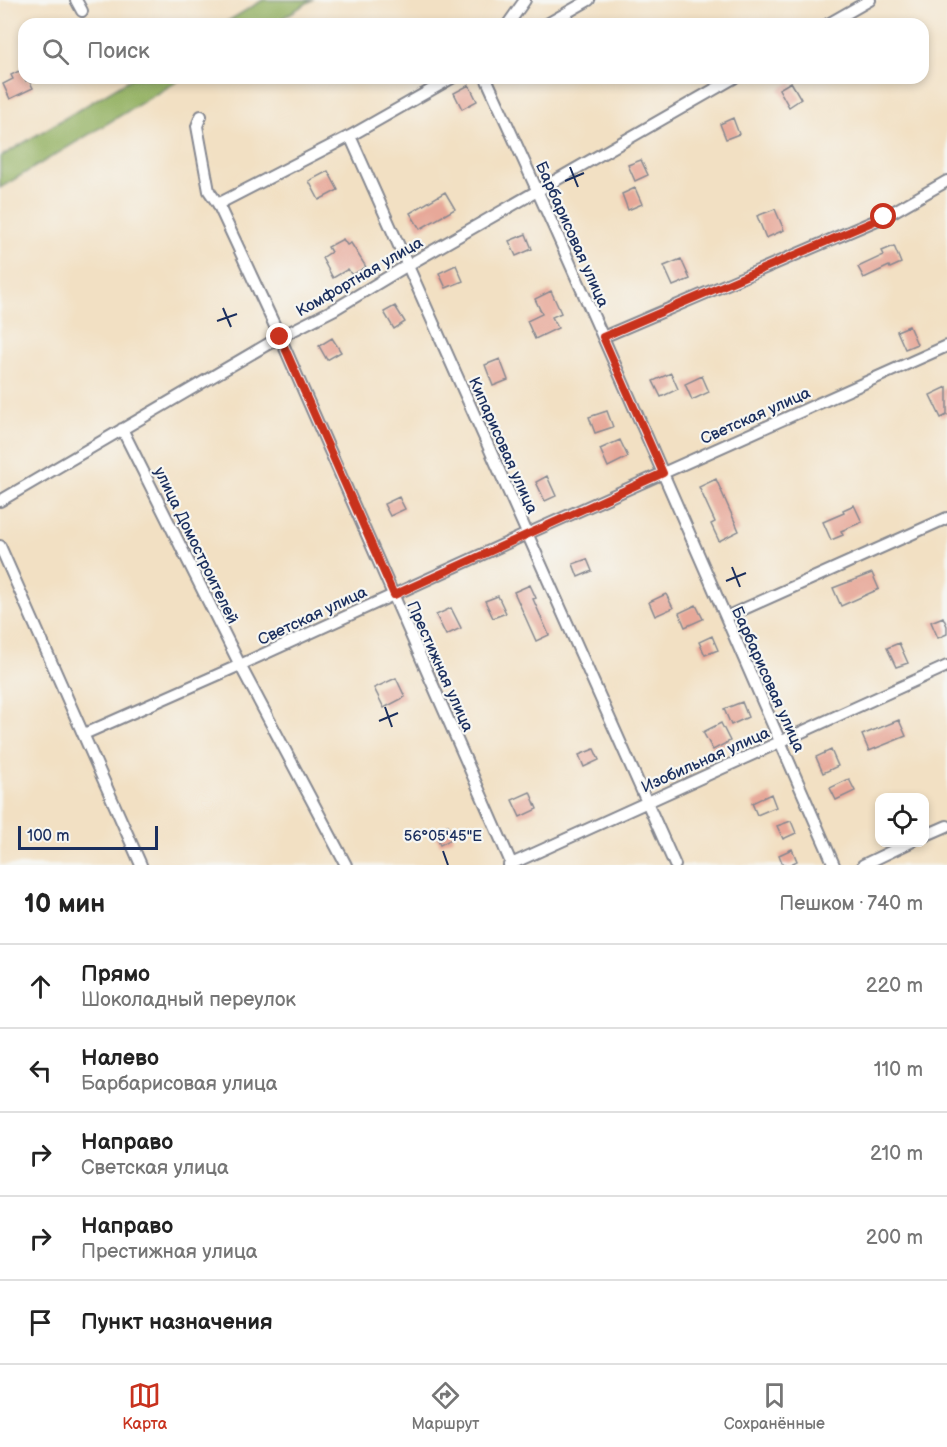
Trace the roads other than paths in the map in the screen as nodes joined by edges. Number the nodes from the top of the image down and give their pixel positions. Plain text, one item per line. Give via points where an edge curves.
1 (76, 0) edge
2 (525, 0) edge
3 (589, 0) edge
4 (870, 0) edge
5 (82, 11) dead end
6 (512, 18) edge
7 (558, 18) edge
8 (838, 18) edge
9 (441, 84) edge
10 (489, 84) edge
11 (724, 84) edge
12 (201, 116) dead end
13 (350, 136) junction
14 (947, 181) edge
15 (538, 191) junction
16 (218, 204) junction
17 (408, 266) junction
18 (280, 337) junction
19 (603, 337) junction
20 (947, 346) edge
21 (122, 429) junction
22 (663, 473) junction
23 (0, 501) edge
24 (947, 518) edge
25 (527, 534) junction
26 (0, 546) edge
27 (394, 595) junction
28 (726, 617) junction
29 (240, 665) junction
30 (947, 666) edge
31 (84, 734) junction
32 (780, 742) junction
33 (647, 802) junction
34 (947, 826) edge
35 (929, 834) edge
36 (902, 847) edge
37 (141, 865) edge
38 (346, 865) edge
39 (511, 865) edge
40 (675, 865) edge
41 (834, 865) edge
42 (863, 865) edge

1 - 5 street
2 - 6 street
3 - 7 street
4 - 8 street
9 - 13 street
10 - 15 street, Барбарисовая улица
11 - 15 street, Комфортная улица
12 - 16 street, Престижная улица via 197,126 209,191
13 - 16 street
13 - 17 street, Кипарисовая улица
14 - 19 street via 884,217
15 - 17 street, Комфортная улица
15 - 19 street, Барбарисовая улица
16 - 18 street, Престижная улица
17 - 18 street, Комфортная улица
17 - 25 street, Кипарисовая улица
18 - 21 street, Комфортная улица
18 - 27 street, Престижная улица
19 - 22 street, Барбарисовая улица
20 - 22 street, Светская улица
21 - 23 street, Комфортная улица
21 - 29 street, улица Домостроителей
22 - 25 street, Светская улица
22 - 28 street, Барбарисовая улица
24 - 28 street
25 - 27 street, Светская улица
25 - 33 street, Кипарисовая улица
26 - 31 street
27 - 29 street, Светская улица
27 - 39 street, Престижная улица
28 - 32 street, Барбарисовая улица
29 - 31 street, Светская улица
29 - 38 street, улица Домостроителей
30 - 32 street, Изобильная улица
31 - 37 street
32 - 33 street, Изобильная улица
32 - 41 street, Барбарисовая улица
33 - 39 street, Изобильная улица
33 - 40 street, Кипарисовая улица
34 - 35 street
36 - 42 street

